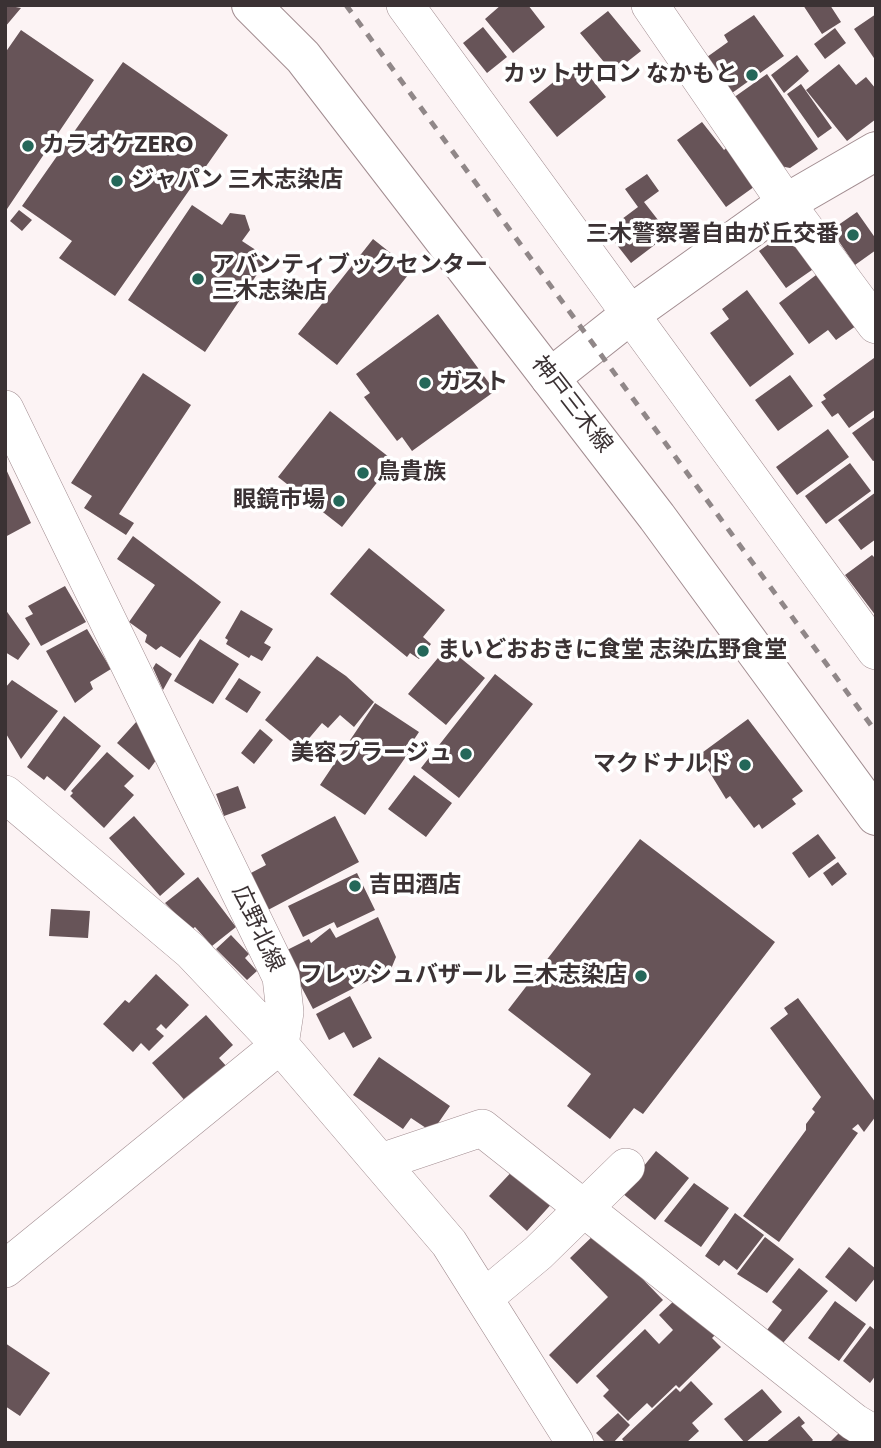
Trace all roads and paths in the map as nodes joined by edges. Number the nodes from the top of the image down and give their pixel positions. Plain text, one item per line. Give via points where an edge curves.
1 (251, 5) edge
2 (405, 5) edge
3 (650, 5) edge
4 (876, 151) edge
5 (786, 203) junction
6 (631, 314) junction
7 (876, 325) edge
8 (550, 378) junction
9 (5, 409) edge
10 (875, 650) edge
11 (5, 794) edge
12 (876, 816) edge
13 (280, 1045) junction
14 (381, 1162) junction
15 (626, 1167) dead end
16 (584, 1206) junction
17 (5, 1269) edge
18 (484, 1298) junction
19 (876, 1435) edge
20 (575, 1443) edge

1 - 8 main road, 神戸三木線 via 303,57
2 - 6 street
3 - 5 street
4 - 5 main road
5 - 6 main road
5 - 7 street
6 - 8 main road
6 - 10 street
8 - 12 main road, 神戸三木線
9 - 13 street, 広野北線 via 281,977 285,1012
11 - 13 street via 191,951
13 - 14 street
13 - 17 street
14 - 16 street via 482,1128
14 - 18 street via 449,1243
15 - 16 street
16 - 18 street
16 - 19 street
18 - 20 street

